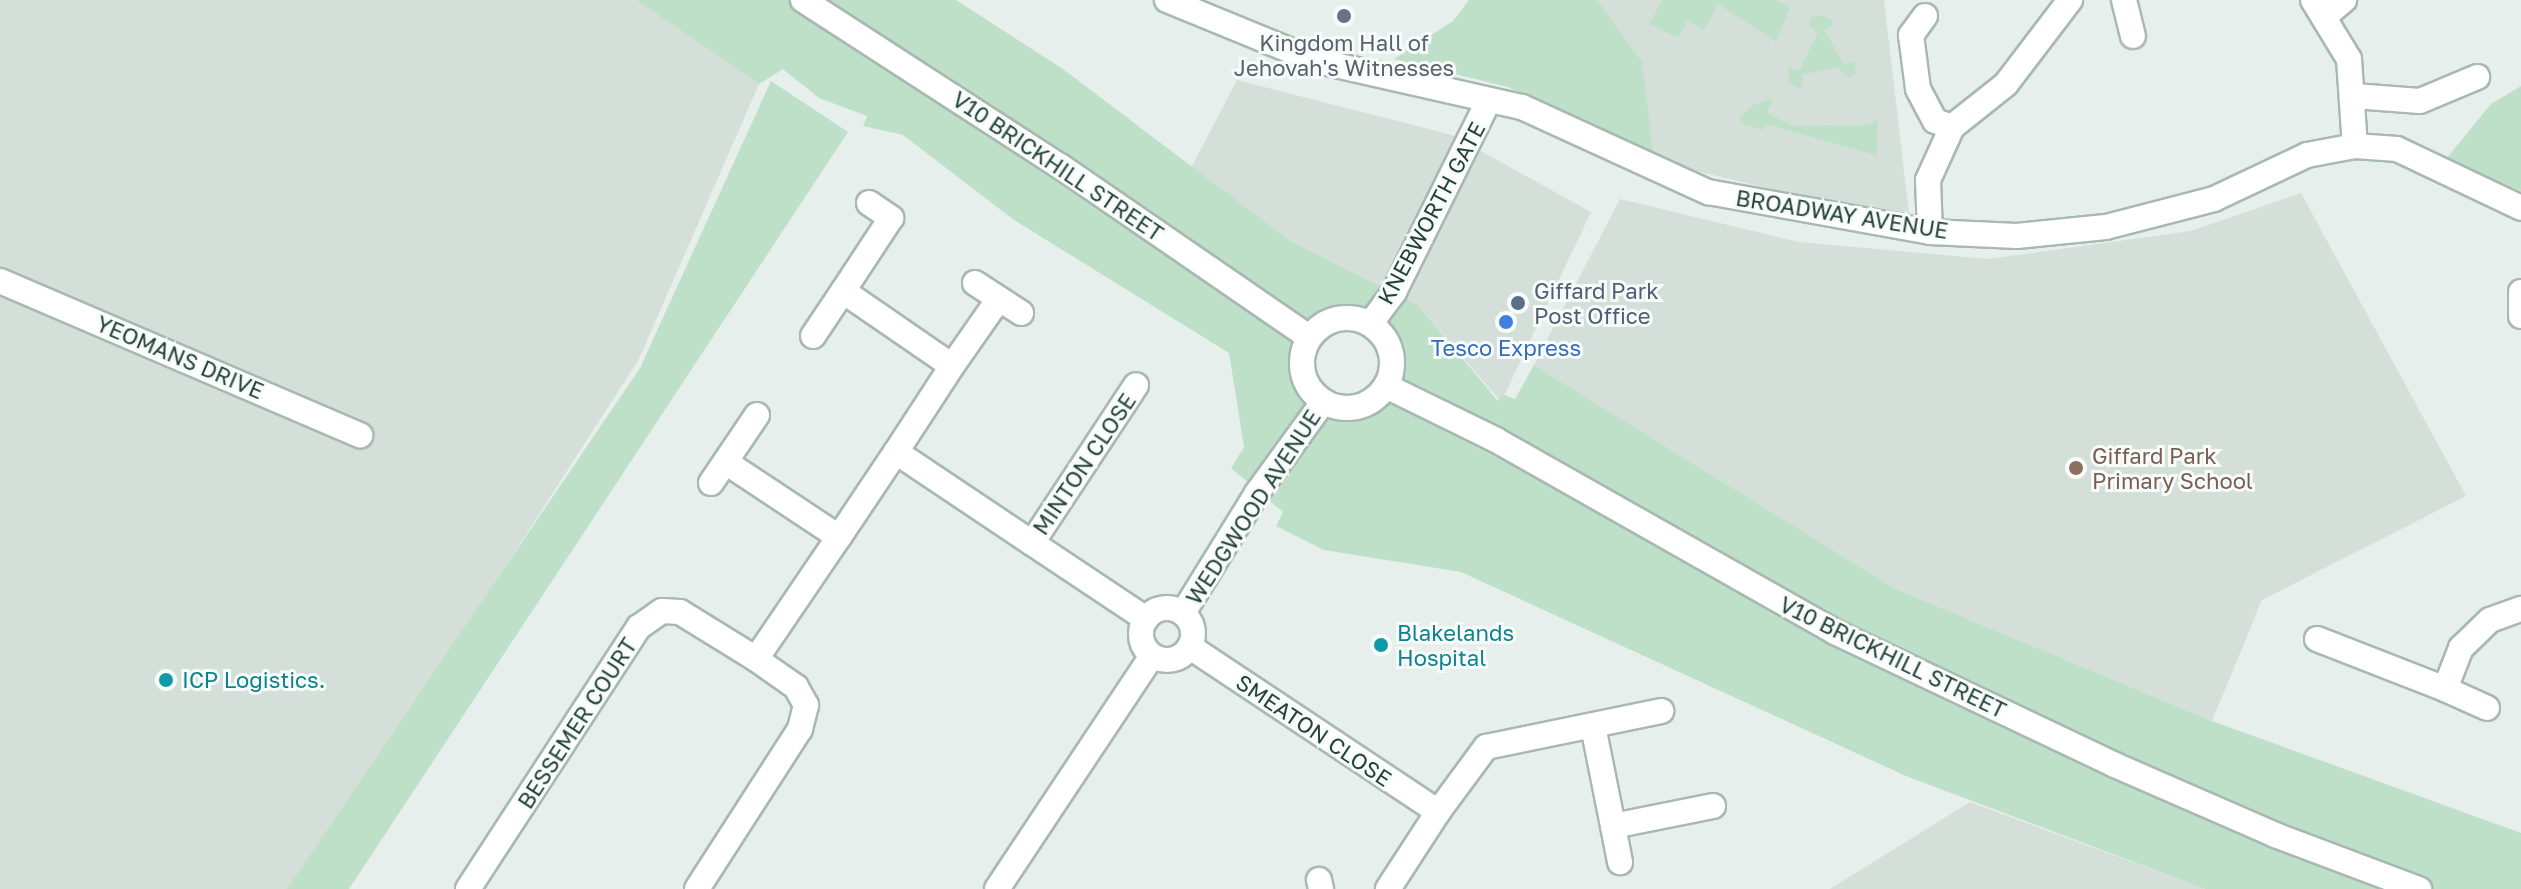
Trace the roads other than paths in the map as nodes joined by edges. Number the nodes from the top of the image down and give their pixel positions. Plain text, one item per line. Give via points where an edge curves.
1 (803, 0) edge
2 (1167, 0) edge
3 (2070, 0) edge
4 (2124, 0) edge
5 (2344, 0) edge
6 (2319, 8) edge
7 (1925, 16) dead end
8 (2133, 36) dead end
9 (2477, 77) dead end
10 (2354, 96) junction
11 (1489, 100) junction
12 (1952, 127) junction
13 (2355, 146) junction
14 (869, 203) dead end
15 (2521, 208) edge
16 (1930, 232) junction
17 (0, 281) edge
18 (975, 283) dead end
19 (843, 291) junction
20 (2521, 292) edge
21 (998, 300) junction
22 (1021, 313) dead end
23 (2521, 316) edge
24 (1370, 324) junction
25 (813, 336) dead end
26 (1309, 337) junction
27 (952, 366) junction
28 (1136, 385) dead end
29 (1386, 386) junction
30 (1323, 402) junction
31 (757, 415) dead end
32 (360, 435) dead end
33 (896, 452) junction
34 (727, 463) junction
35 (711, 483) dead end
36 (839, 537) junction
37 (1032, 543) junction
38 (2521, 609) edge
39 (1183, 613) junction
40 (1146, 619) junction
41 (2317, 639) dead end
42 (1190, 647) junction
43 (1152, 656) junction
44 (756, 659) junction
45 (2445, 689) junction
46 (2487, 708) dead end
47 (1661, 711) dead end
48 (1593, 726) junction
49 (1713, 806) dead end
50 (1438, 812) junction
51 (1613, 826) junction
52 (1620, 862) dead end
53 (1006, 886) edge
54 (2412, 888) edge
55 (468, 889) edge
56 (697, 889) edge
57 (1388, 889) edge

1 - 26 street, V10 BRICKHILL STREET via 1060,166
2 - 11 street, BROADWAY AVENUE via 1313,60
3 - 12 street via 2006,84
4 - 8 street
5 - 6 street
6 - 10 street via 2349,59
7 - 12 street via 1911,35 1918,89 1935,121
9 - 10 street via 2420,101
10 - 13 street
11 - 16 street, BROADWAY AVENUE via 1522,107 1708,192
11 - 24 street, KNEBWORTH GATE via 1394,292
12 - 16 street via 1928,180
13 - 15 street, BROADWAY AVENUE via 2397,149
13 - 16 street, BROADWAY AVENUE via 2307,155 2214,199 2106,227 2017,236
14 - 19 street via 891,218
17 - 32 street, YEOMANS DRIVE
18 - 21 street
19 - 25 street
19 - 27 street
20 - 23 street
21 - 22 street
21 - 27 street
24 - 26 street via 1339,318
24 - 29 street via 1391,353
26 - 30 street via 1301,362 1304,377
27 - 33 street
28 - 37 street, MINTON CLOSE
29 - 30 street via 1357,407
29 - 54 street, V10 BRICKHILL STREET via 1496,440 1835,632 2144,778
30 - 39 street, WEDGWOOD AVENUE via 1257,493
31 - 34 street
33 - 36 street
33 - 37 street, MINTON CLOSE
34 - 35 street
34 - 36 street
36 - 44 street
37 - 40 street, MINTON CLOSE
38 - 45 street via 2490,620 2461,648
39 - 40 street via 1163,608
39 - 42 street via 1194,633
40 - 43 street via 1142,643
41 - 45 street
42 - 43 street via 1177,659
42 - 50 street, SMEATON CLOSE
43 - 53 street
44 - 55 street, BESSEMER COURT via 680,612 662,611 639,627
44 - 56 street, BESSEMER COURT via 796,687 806,705 800,729
45 - 46 street
47 - 48 street
48 - 50 street via 1486,747
48 - 51 street
49 - 51 street
50 - 57 street
51 - 52 street

